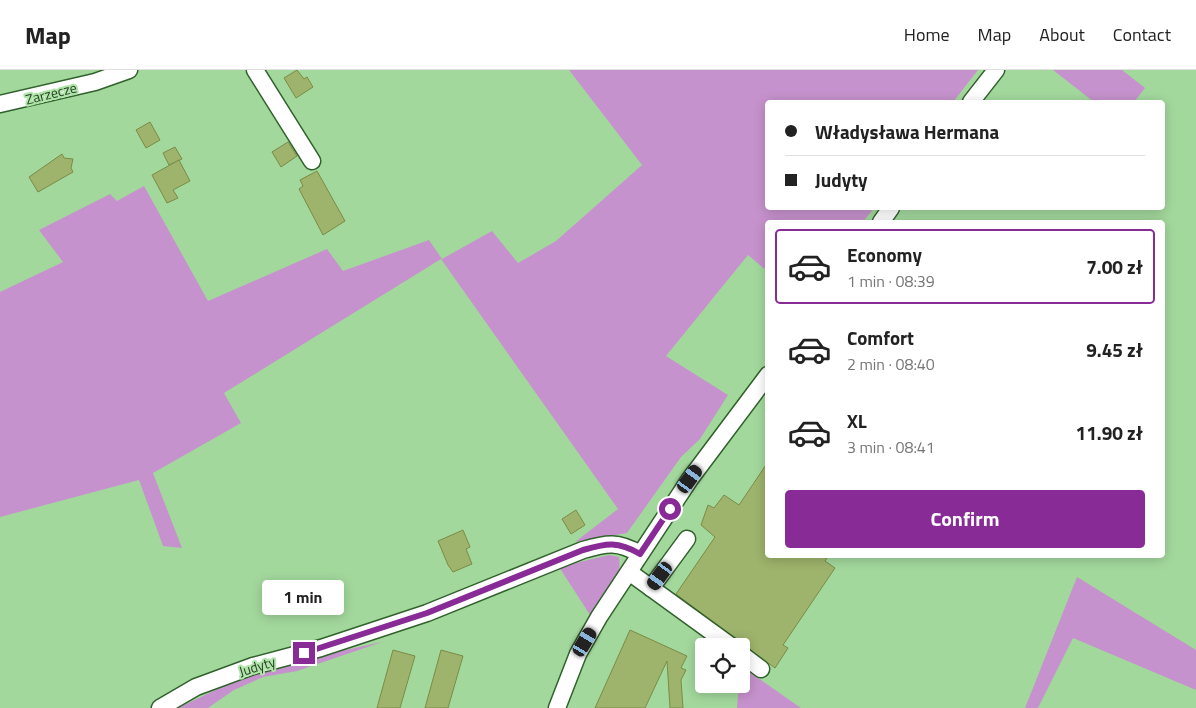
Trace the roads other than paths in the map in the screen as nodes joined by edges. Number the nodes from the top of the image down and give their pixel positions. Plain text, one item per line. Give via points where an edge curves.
1 (129, 70) edge
2 (255, 70) edge
3 (996, 70) edge
4 (973, 100) edge
5 (0, 104) edge
6 (312, 161) dead end
7 (889, 210) edge
8 (882, 220) edge
9 (765, 380) edge
10 (687, 539) dead end
11 (640, 554) junction
12 (629, 572) junction
13 (651, 588) junction
14 (720, 638) edge
15 (750, 661) edge
16 (761, 669) dead end
17 (160, 708) edge
18 (557, 708) edge

1 - 5 street, Zarzecze via 87,84
2 - 6 street
3 - 4 street
7 - 8 street
9 - 11 street via 690,479
10 - 13 street
11 - 12 street
11 - 17 street, Judyty via 619,544 583,550 427,613 321,648 253,666 196,687
12 - 13 street
12 - 18 street via 578,654
13 - 14 street
15 - 16 street

